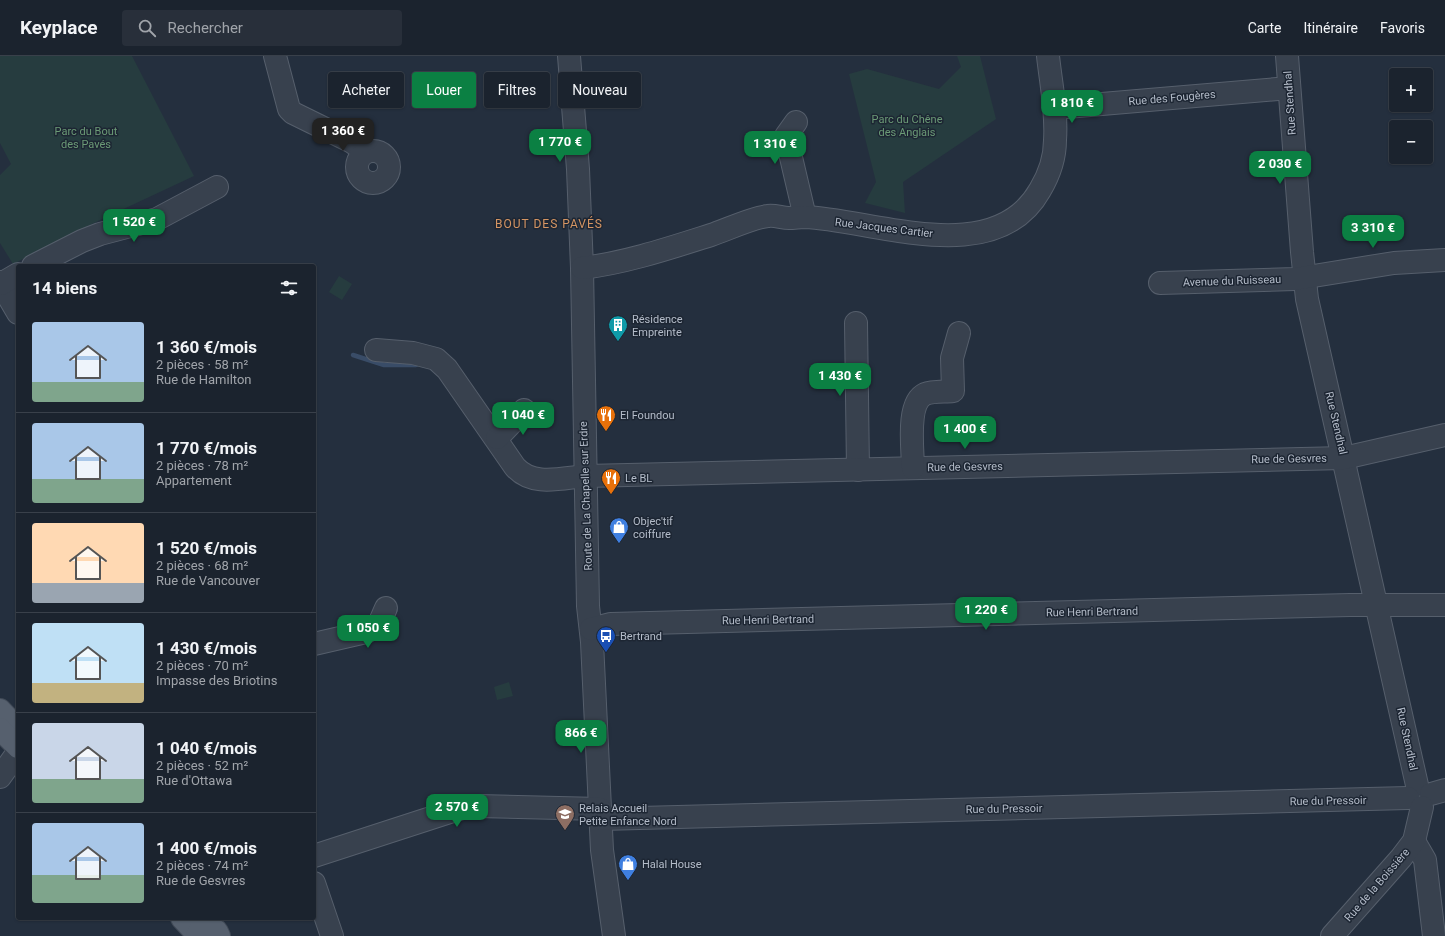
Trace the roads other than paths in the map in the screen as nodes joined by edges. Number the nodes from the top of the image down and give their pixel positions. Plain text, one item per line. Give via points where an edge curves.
1 (275, 56) edge
2 (569, 56) edge
3 (1048, 56) edge
4 (1287, 56) edge
5 (1289, 88) junction
6 (1055, 108) junction
7 (796, 122) dead end
8 (366, 152) dead end
9 (217, 187) dead end
10 (805, 217) junction
11 (1445, 260) edge
12 (37, 264) edge
13 (582, 268) junction
14 (1304, 278) junction
15 (6, 280) edge
16 (1160, 283) dead end
17 (16, 308) edge
18 (856, 324) dead end
19 (959, 333) dead end
20 (376, 350) dead end
21 (524, 410) dead end
22 (1445, 435) edge
23 (497, 438) junction
24 (1344, 458) junction
25 (913, 468) junction
26 (858, 470) junction
27 (586, 476) junction
28 (1445, 605) edge
29 (1378, 606) junction
30 (386, 608) dead end
31 (591, 629) junction
32 (316, 644) edge
33 (0, 710) edge
34 (16, 727) edge
35 (0, 729) edge
36 (16, 745) edge
37 (16, 755) edge
38 (0, 777) edge
39 (1425, 795) edge
40 (601, 814) junction
41 (1414, 841) junction
42 (316, 855) edge
43 (316, 889) edge
44 (186, 920) edge
45 (205, 930) edge
46 (332, 936) edge
47 (614, 936) edge
48 (1332, 936) edge
49 (1434, 936) edge

1 - 8 street via 289,109
2 - 13 street, Route de La Chapelle sur Erdre via 578,169
3 - 6 street, Rue Jacques Cartier
4 - 5 street, Rue Stendhal
5 - 6 street, Rue des Fougères
5 - 14 street, Rue Stendhal
6 - 10 street, Rue Jacques Cartier via 1054,154 1050,171 1036,199 1014,219 999,226 984,231 946,235
7 - 10 street via 786,136
9 - 12 street via 157,219 100,234
10 - 13 street, Rue Jacques Cartier via 767,216 709,236 606,265
11 - 14 street, Avenue du Ruisseau via 1394,263
13 - 27 street, Route de La Chapelle sur Erdre
14 - 16 street, Avenue du Ruisseau
14 - 24 street, Rue Stendhal
15 - 17 street
18 - 26 street
19 - 25 street via 952,358 953,391 925,394 913,411
20 - 23 street, Rue de Gesvres via 436,359 447,369
21 - 23 street
22 - 24 street, Rue de Gesvres
23 - 27 street, Rue de Gesvres via 522,474 537,480
24 - 25 street, Rue de Gesvres
24 - 29 street, Rue Stendhal
25 - 26 street, Rue de Gesvres
26 - 27 street, Rue de Gesvres
27 - 31 street, Route de La Chapelle sur Erdre via 588,606
28 - 29 street, Rue Henri Bertrand
29 - 31 street, Rue Henri Bertrand via 611,624
29 - 39 street, Rue Stendhal
30 - 32 street via 378,624 366,632
31 - 40 street, Route de La Chapelle sur Erdre
33 - 34 main road
35 - 36 main road
37 - 38 street
39 - 40 street, Rue du Pressoir
39 - 41 street, Rue de la Boissière
40 - 42 street, Rue du Pressoir via 465,807
40 - 47 street, Route de La Chapelle sur Erdre via 602,850
41 - 48 street, Rue de la Boissière
41 - 49 street via 1425,860
43 - 46 street
44 - 45 main road

